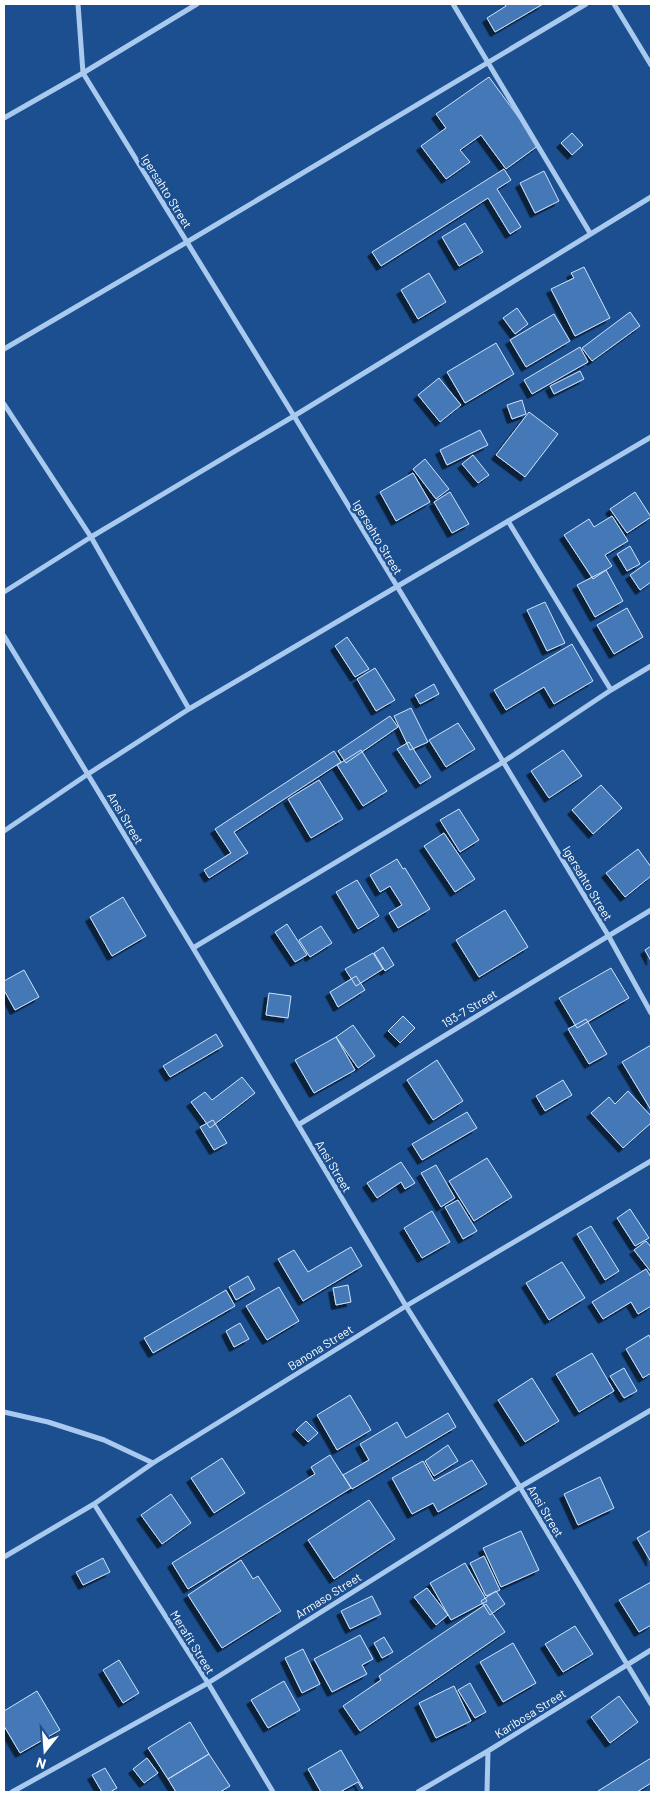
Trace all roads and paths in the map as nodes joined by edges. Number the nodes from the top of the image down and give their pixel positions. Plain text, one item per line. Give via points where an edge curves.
1 (78, 4) edge
2 (197, 4) edge
3 (453, 4) edge
4 (586, 4) edge
5 (614, 4) edge
6 (488, 62) junction
7 (651, 65) edge
8 (83, 73) junction
9 (4, 118) edge
10 (651, 197) edge
11 (590, 233) junction
12 (187, 242) junction
13 (4, 348) edge
14 (4, 404) edge
15 (294, 416) junction
16 (651, 437) edge
17 (508, 521) junction
18 (91, 537) junction
19 (396, 586) junction
20 (4, 592) edge
21 (4, 636) edge
22 (651, 666) edge
23 (611, 690) junction
24 (189, 709) junction
25 (503, 762) junction
26 (88, 774) junction
27 (4, 831) edge
28 (651, 910) edge
29 (608, 935) junction
30 (193, 948) junction
31 (651, 1013) edge
32 (298, 1125) junction
33 (651, 1160) edge
34 (406, 1306) junction
35 (651, 1410) edge
36 (4, 1412) edge
37 (153, 1463) junction
38 (520, 1487) junction
39 (94, 1504) junction
40 (4, 1557) edge
41 (651, 1650) edge
42 (627, 1664) junction
43 (208, 1683) junction
44 (651, 1704) edge
45 (488, 1751) junction
46 (12, 1792) edge
47 (273, 1792) edge
48 (418, 1792) edge
49 (487, 1792) edge

1 - 8 street
2 - 8 street
3 - 6 street
4 - 6 street
5 - 7 street
6 - 11 street
6 - 12 street
8 - 9 street
8 - 12 street, Igersahto Street
10 - 11 street
11 - 15 street
12 - 13 street
12 - 15 street, Igersahto Street
14 - 18 street
15 - 18 street
15 - 19 street, Igersahto Street
16 - 17 street
17 - 19 street
17 - 23 street
18 - 20 street
18 - 24 street
19 - 24 street
19 - 25 street, Igersahto Street
21 - 26 street, Ansi Street
22 - 23 street
23 - 25 street
24 - 26 street
25 - 29 street, Igersahto Street
25 - 30 street
26 - 27 street
26 - 30 street, Ansi Street
28 - 29 street, 193-7 Street
29 - 31 street, Igersahto Street
29 - 32 street, 193-7 Street
30 - 32 street, Ansi Street
32 - 34 street, Ansi Street
33 - 34 street, Banona Street
34 - 37 street, Banona Street
34 - 38 street, Ansi Street
35 - 38 street, Armaso Street
36 - 37 street via 94,1437
37 - 39 street, Banona Street
38 - 42 street, Ansi Street
38 - 43 street, Armaso Street
39 - 40 street, Banona Street
39 - 43 street, Merafit Street
41 - 42 street, Karibosa Street
42 - 44 street, Ansi Street
42 - 45 street, Karibosa Street
43 - 46 street, Armaso Street
43 - 47 street, Merafit Street
45 - 48 street, Karibosa Street
45 - 49 street

